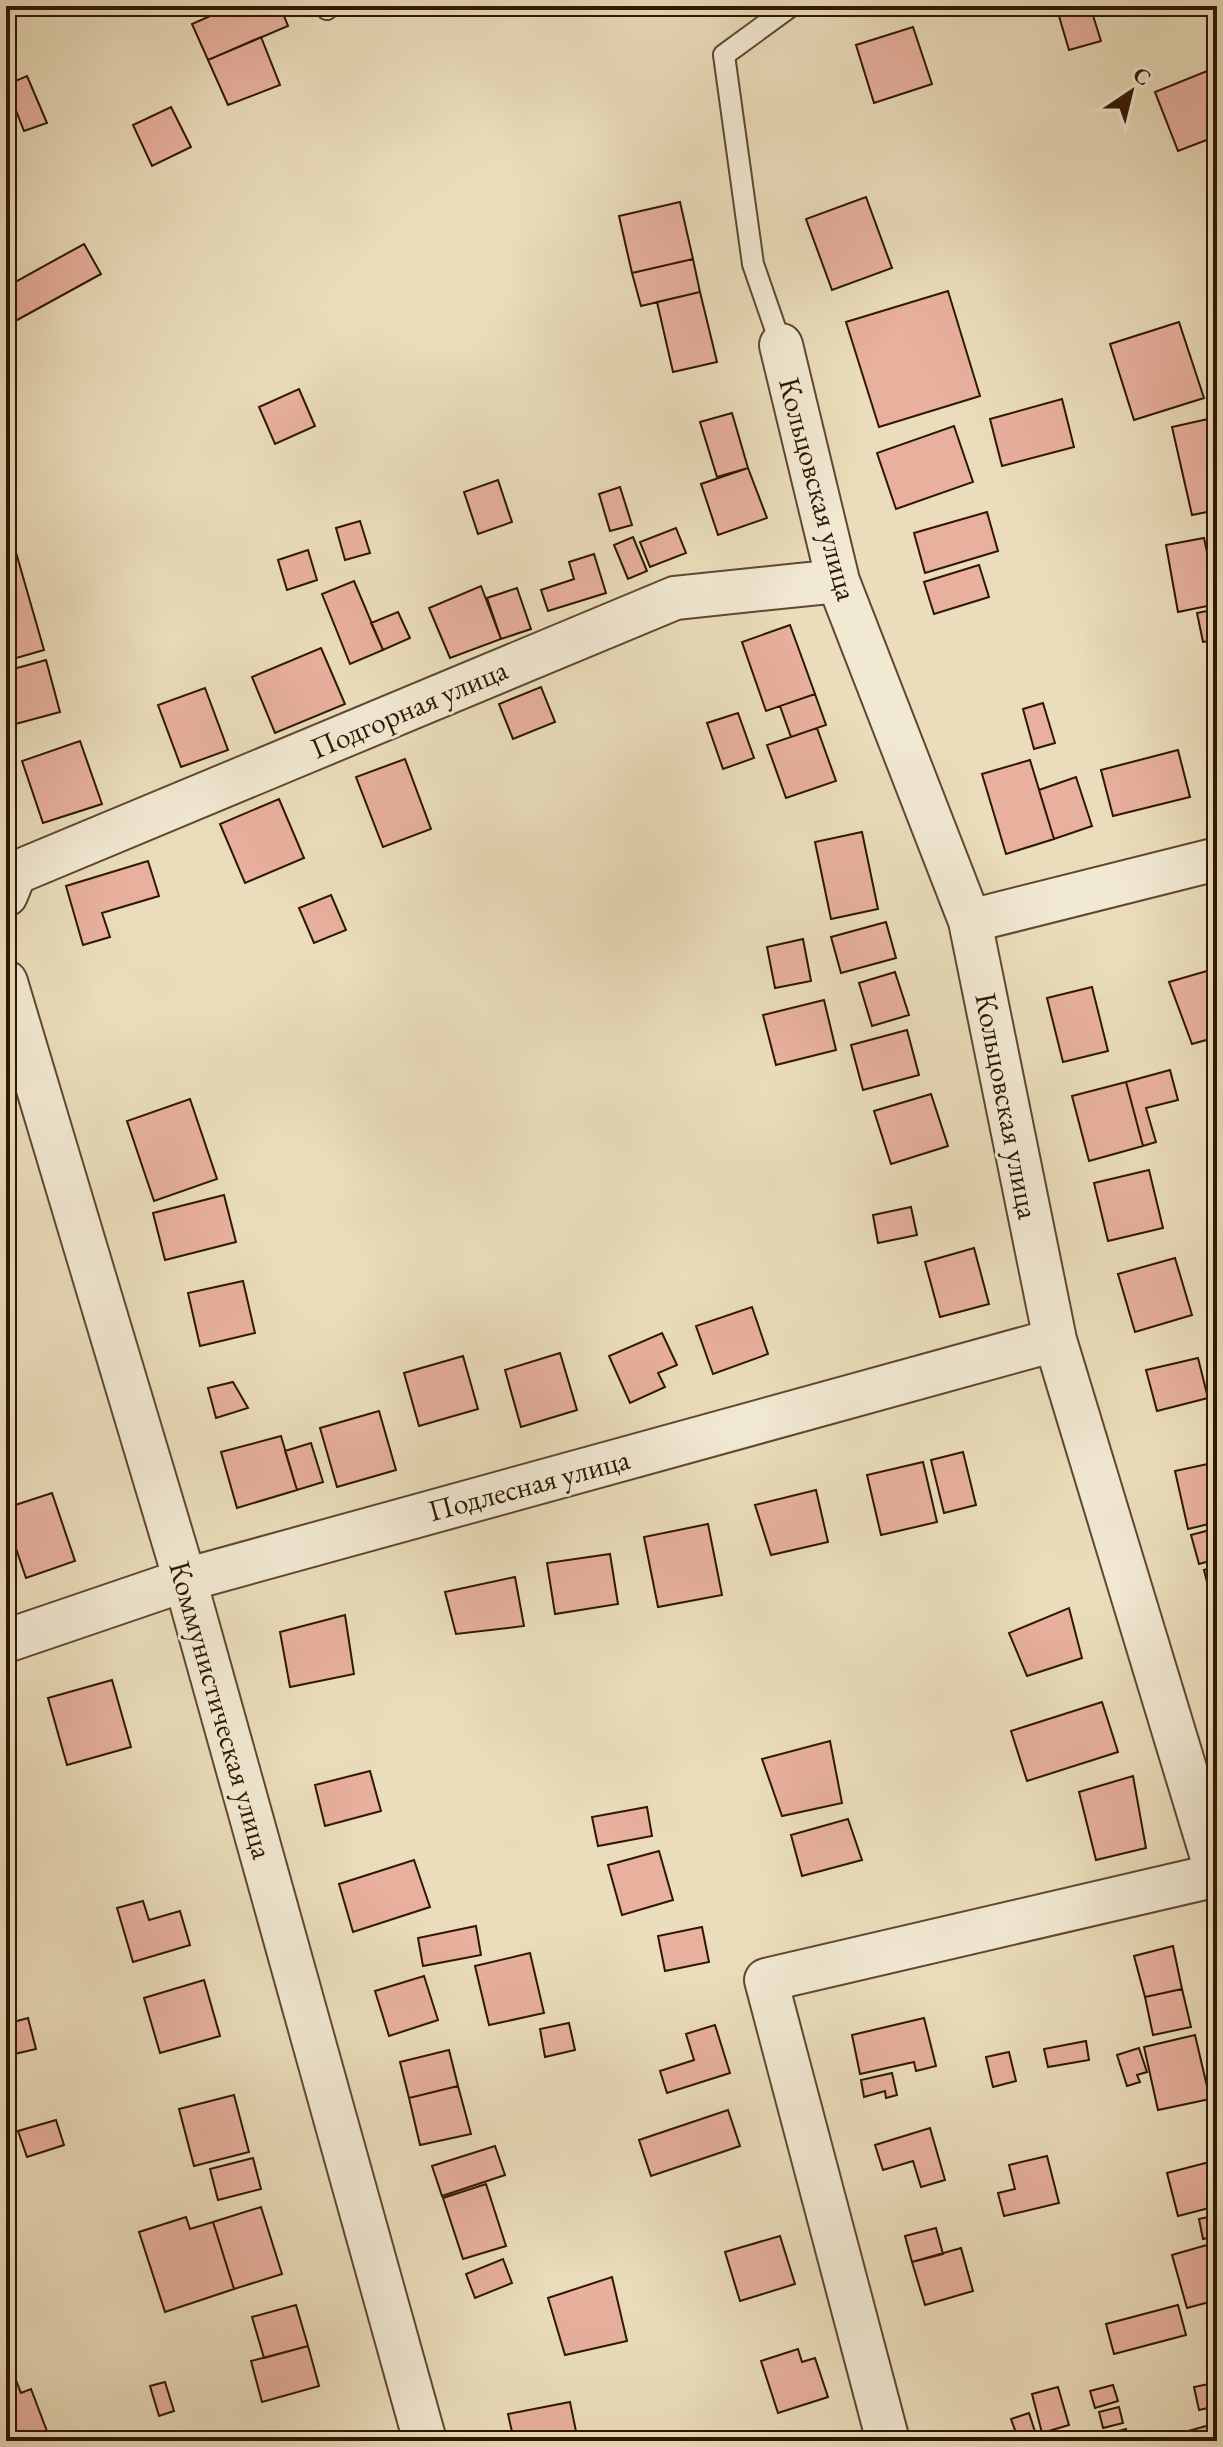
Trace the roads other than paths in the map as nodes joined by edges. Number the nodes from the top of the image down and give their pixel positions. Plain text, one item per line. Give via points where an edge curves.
1 (791, 6) edge
2 (781, 345) joint
3 (838, 581) junction
4 (1217, 859) edge
5 (6, 895) edge
6 (970, 921) junction
7 (6, 982) edge
8 (1055, 1340) junction
9 (185, 1580) junction
10 (6, 1641) edge
11 (1217, 1874) edge
12 (425, 2441) edge
13 (888, 2441) edge

1 - 2 lane via 724,55 753,264
2 - 3 street, Кольцовская улица
3 - 5 street, Подгорная улица via 675,598 15,873
3 - 6 street, Кольцовская улица
4 - 6 street
6 - 8 street, Кольцовская улица
7 - 9 street, Коммунистическая улица
8 - 9 street, Подлесная улица
8 - 11 street, Кольцовская улица
9 - 10 street, Подлесная улица
9 - 12 street, Коммунистическая улица
11 - 13 street via 766,1980

